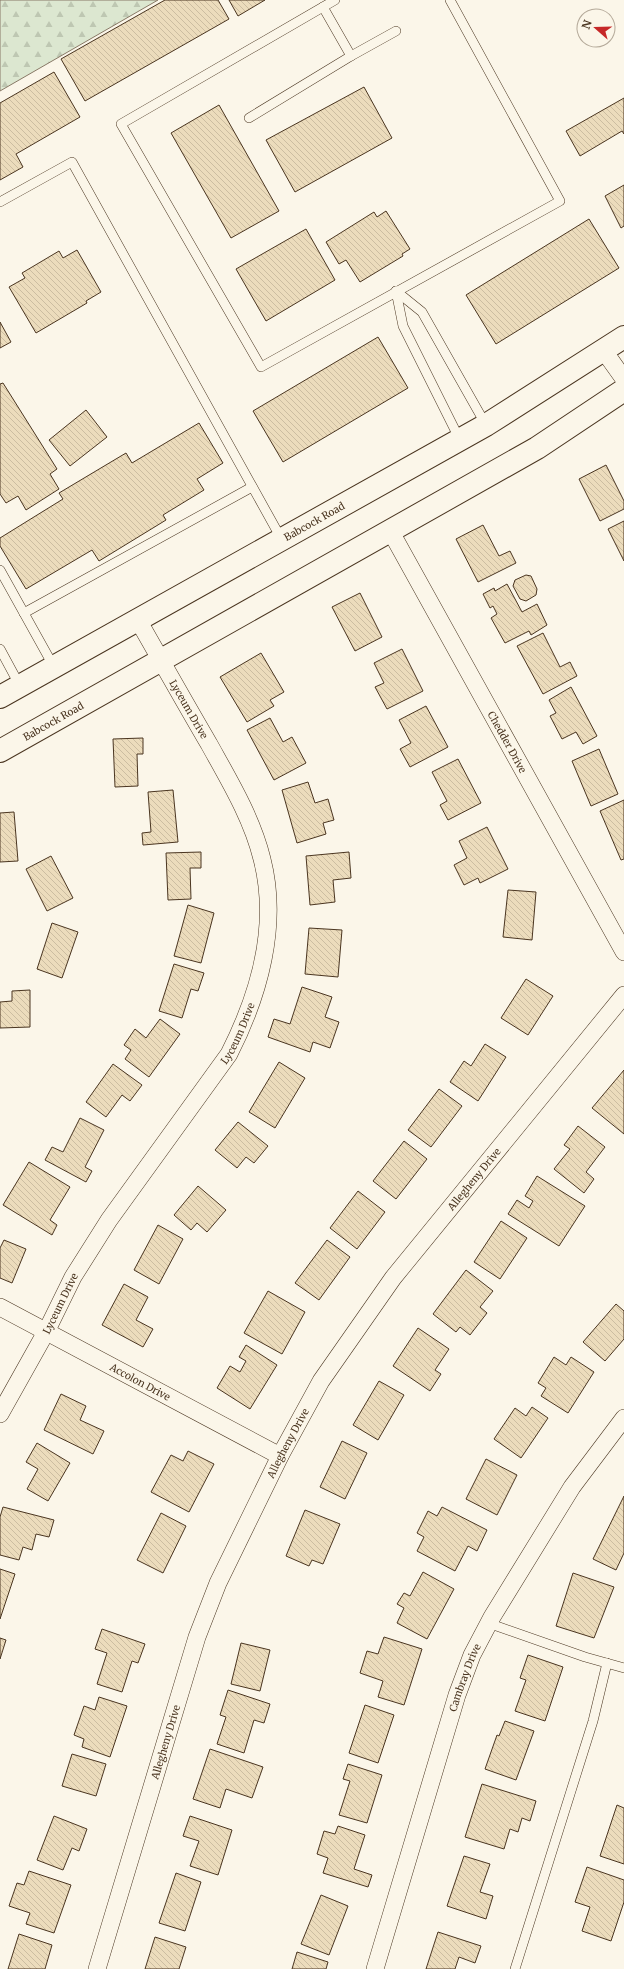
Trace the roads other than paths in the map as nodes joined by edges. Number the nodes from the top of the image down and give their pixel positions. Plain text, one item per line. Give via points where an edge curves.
1 (335, 0) edge
2 (450, 0) edge
3 (323, 7) junction
4 (396, 31) dead end
5 (351, 56) junction
6 (248, 118) dead end
7 (0, 202) edge
8 (396, 291) junction
9 (624, 337) edge
10 (604, 351) junction
11 (624, 379) edge
12 (624, 390) edge
13 (486, 425) junction
14 (460, 440) junction
15 (252, 487) junction
16 (391, 532) junction
17 (282, 540) junction
18 (0, 570) edge
19 (24, 613) junction
20 (138, 620) junction
21 (0, 649) edge
22 (161, 661) junction
23 (54, 667) junction
24 (20, 686) junction
25 (0, 697) edge
26 (0, 750) edge
27 (624, 952) edge
28 (624, 995) edge
29 (0, 1307) edge
30 (46, 1332) junction
31 (0, 1414) edge
32 (624, 1418) edge
33 (280, 1456) junction
34 (488, 1623) junction
35 (607, 1663) junction
36 (624, 1668) edge
37 (97, 1969) edge
38 (375, 1969) edge
39 (514, 1969) edge

1 - 3 lane
2 - 8 lane via 560,201
3 - 5 lane
3 - 8 lane via 122,124 261,367
4 - 5 lane
5 - 6 lane
7 - 15 lane via 72,162
8 - 13 lane via 422,312
8 - 14 lane via 403,326
9 - 10 main road, Babcock Road
10 - 11 street
10 - 13 main road, Babcock Road
12 - 16 main road, Babcock Road via 537,448
13 - 14 main road, Babcock Road
14 - 17 main road, Babcock Road
15 - 17 lane
15 - 19 lane
16 - 22 main road, Babcock Road
16 - 27 street, Chedder Drive
17 - 20 main road, Babcock Road
18 - 19 lane
19 - 23 lane
20 - 22 street, Lyceum Drive
20 - 23 main road, Babcock Road
21 - 24 lane
22 - 26 main road, Babcock Road
22 - 30 street, Lyceum Drive via 234,788 262,858 268,911 261,971 248,1014 229,1054 109,1220 73,1277
23 - 24 main road, Babcock Road
24 - 25 main road, Babcock Road
28 - 33 street, Allegheny Drive via 393,1278 321,1381
29 - 30 street, Accolon Drive
30 - 31 street, Lyceum Drive
30 - 33 street, Accolon Drive
32 - 34 street, Cambray Drive via 572,1487
33 - 37 street, Allegheny Drive via 218,1583 197,1637
34 - 35 lane
34 - 38 street, Cambray Drive via 472,1655 457,1695
35 - 36 lane
35 - 39 lane via 592,1721

